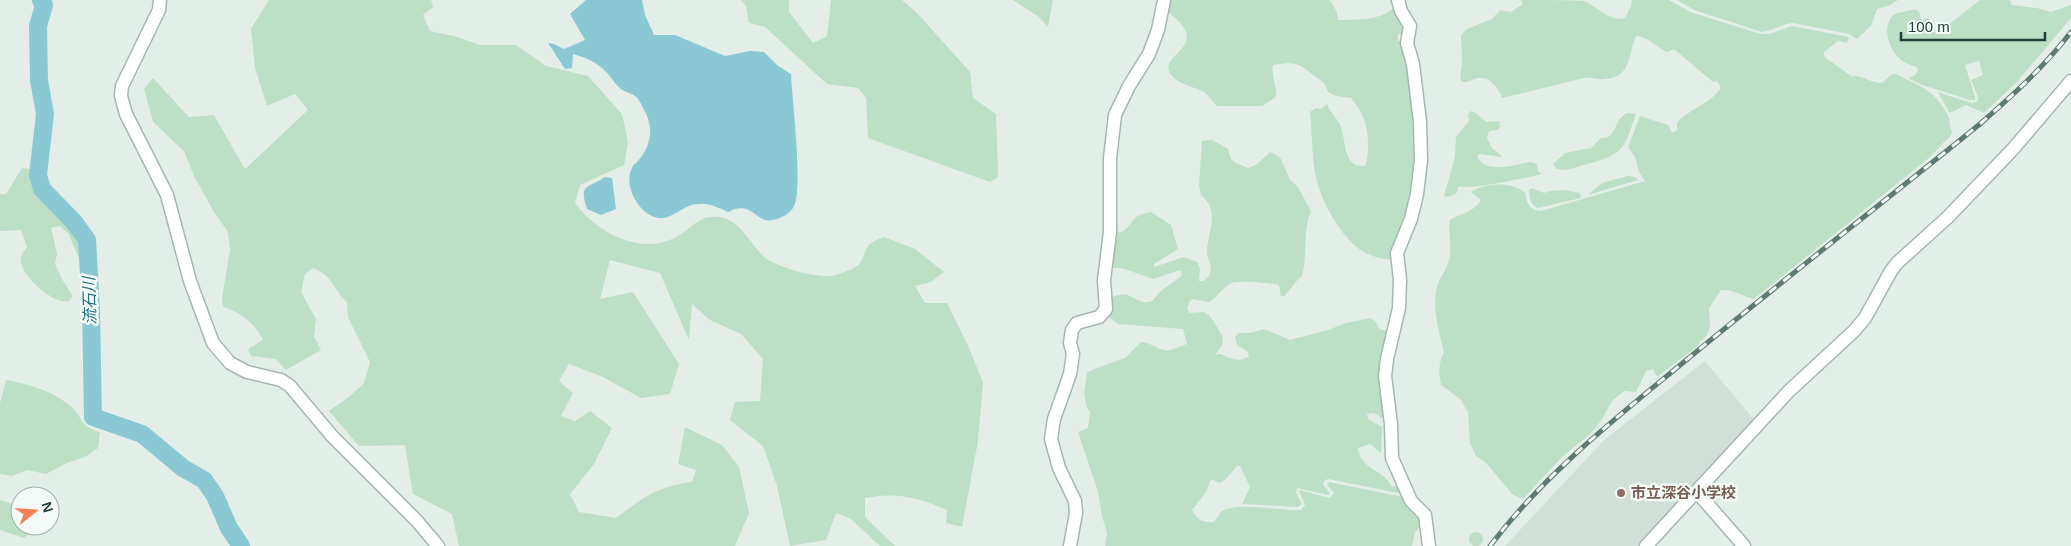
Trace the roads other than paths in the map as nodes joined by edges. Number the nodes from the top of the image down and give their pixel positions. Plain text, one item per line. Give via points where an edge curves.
1 (160, 0) edge
2 (1164, 0) edge
3 (1398, 0) edge
4 (2071, 81) edge
5 (1697, 492) junction
6 (438, 546) edge
7 (1070, 546) edge
8 (1429, 546) edge
9 (1646, 546) edge
10 (1744, 546) edge

1 - 6 street via 122,86 121,96 126,114 167,196 190,281 213,343 230,362 247,372 281,380 290,386 332,436
2 - 7 street via 1149,54 1115,115 1110,158 1110,232 1104,280 1106,309 1099,317 1077,323 1072,330 1070,374 1054,419 1051,439 1059,468 1075,500
3 - 8 street via 1400,11 1410,26 1407,43 1413,64 1420,122 1421,160 1411,219 1397,253 1399,308 1385,376 1392,458 1411,501 1425,515
4 - 5 street via 2013,149 1947,218 1897,263 1854,331 1789,391
5 - 9 street
5 - 10 street

